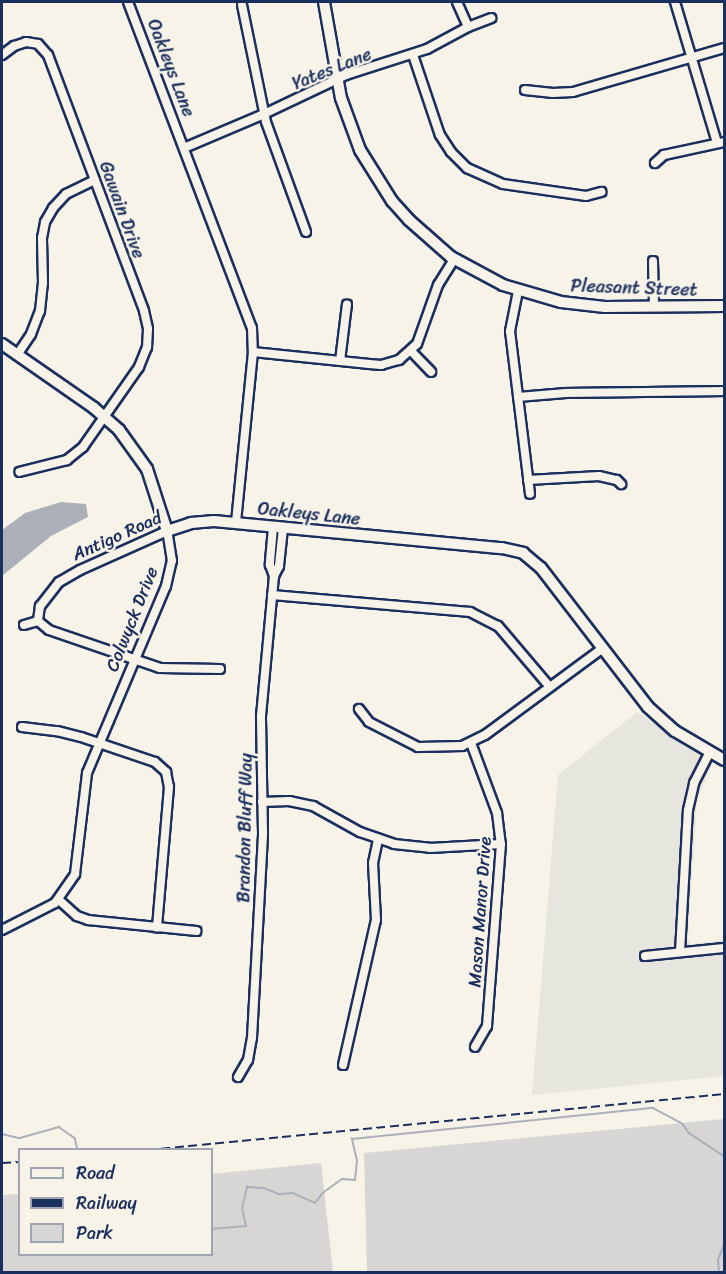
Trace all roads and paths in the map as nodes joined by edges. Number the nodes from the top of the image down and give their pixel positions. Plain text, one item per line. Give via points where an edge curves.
1 (128, 2) edge
2 (324, 2) edge
3 (457, 2) edge
4 (675, 2) edge
5 (242, 5) dead end
6 (491, 18) dead end
7 (468, 27) junction
8 (724, 48) edge
9 (4, 53) edge
10 (413, 55) junction
11 (693, 57) junction
12 (337, 80) junction
13 (525, 90) dead end
14 (264, 114) junction
15 (721, 143) edge
16 (184, 148) junction
17 (655, 163) dead end
18 (95, 180) junction
19 (601, 192) dead end
20 (306, 232) dead end
21 (454, 259) junction
22 (653, 261) dead end
23 (518, 291) junction
24 (347, 304) dead end
25 (654, 306) junction
26 (724, 306) edge
27 (2, 344) edge
28 (411, 351) junction
29 (253, 352) junction
30 (17, 355) junction
31 (340, 361) junction
32 (431, 372) dead end
33 (724, 392) edge
34 (518, 397) junction
35 (104, 416) junction
36 (19, 472) dead end
37 (528, 480) junction
38 (621, 484) dead end
39 (530, 494) dead end
40 (236, 524) junction
41 (278, 528) junction
42 (167, 531) junction
43 (272, 595) junction
44 (38, 621) junction
45 (24, 625) dead end
46 (603, 648) junction
47 (134, 660) junction
48 (220, 669) dead end
49 (550, 687) junction
50 (359, 709) dead end
51 (22, 728) dead end
52 (98, 743) junction
53 (471, 743) junction
54 (710, 752) junction
55 (724, 760) edge
56 (262, 802) junction
57 (378, 839) junction
58 (501, 844) junction
59 (59, 900) junction
60 (157, 927) junction
61 (2, 930) edge
62 (196, 931) dead end
63 (724, 948) edge
64 (680, 952) junction
65 (645, 956) dead end
66 (475, 1047) dead end
67 (343, 1065) dead end
68 (238, 1077) dead end

1 - 16 street, Oakleys Lane
2 - 12 street, Pleasant Street
3 - 7 street
4 - 11 street
5 - 14 street
6 - 7 street, Yates Lane
7 - 10 street, Yates Lane
8 - 11 street
9 - 18 street, Gawain Drive via 26,42 46,50
10 - 12 street, Yates Lane
10 - 19 street via 440,135 467,168 504,184 586,196
11 - 13 street via 573,92
11 - 15 street
12 - 14 street, Yates Lane
12 - 21 street, Pleasant Street via 349,123 371,171 409,220
14 - 16 street, Yates Lane
14 - 20 street
15 - 17 street via 664,155
16 - 29 street, Oakleys Lane via 250,320
18 - 30 street via 66,194 45,222 40,311
18 - 35 street, Gawain Drive via 148,329 147,347 139,367
21 - 23 street, Pleasant Street
21 - 28 street via 438,285 420,338
22 - 25 street
23 - 25 street, Pleasant Street via 583,305
23 - 34 street via 510,332
24 - 31 street
25 - 26 street, Pleasant Street
27 - 30 street, Colwyck Drive
28 - 31 street via 399,360 381,365
28 - 32 street
29 - 31 street
29 - 40 street, Oakleys Lane
30 - 35 street, Colwyck Drive
33 - 34 street
34 - 37 street
35 - 36 street, Gawain Drive via 75,455
35 - 42 street, Colwyck Drive via 127,438 147,469
37 - 38 street via 599,476
37 - 39 street
40 - 41 street, Oakleys Lane
40 - 42 street, Antigo Road via 200,522
41 - 43 street, Brandon Bluff Way via 270,565 274,576
41 - 46 street, Oakleys Lane via 515,550 541,568
42 - 44 street, Antigo Road via 59,582 40,606
42 - 47 street, Colwyck Drive via 170,574
43 - 49 street via 470,612 505,633
43 - 56 street, Brandon Bluff Way via 261,716
44 - 45 street
44 - 47 street via 49,630
46 - 49 street
46 - 54 street, Oakleys Lane via 658,716
47 - 48 street via 170,669
47 - 52 street, Colwyck Drive
49 - 53 street
50 - 53 street via 369,722 418,747 446,748
51 - 52 street via 57,731
52 - 59 street, Colwyck Drive via 87,773 75,874
52 - 60 street via 155,762 165,770 169,787
53 - 58 street, Mason Manor Drive via 497,813
54 - 55 street, Oakleys Lane
54 - 64 street via 694,783 688,810
56 - 57 street via 289,801 313,806
56 - 68 street, Brandon Bluff Way via 251,1046
57 - 58 street via 430,848
57 - 67 street via 373,863 376,920
58 - 66 street, Mason Manor Drive via 487,1026
59 - 60 street via 88,920
59 - 61 street, Colwyck Drive
60 - 62 street
63 - 64 street
64 - 65 street

